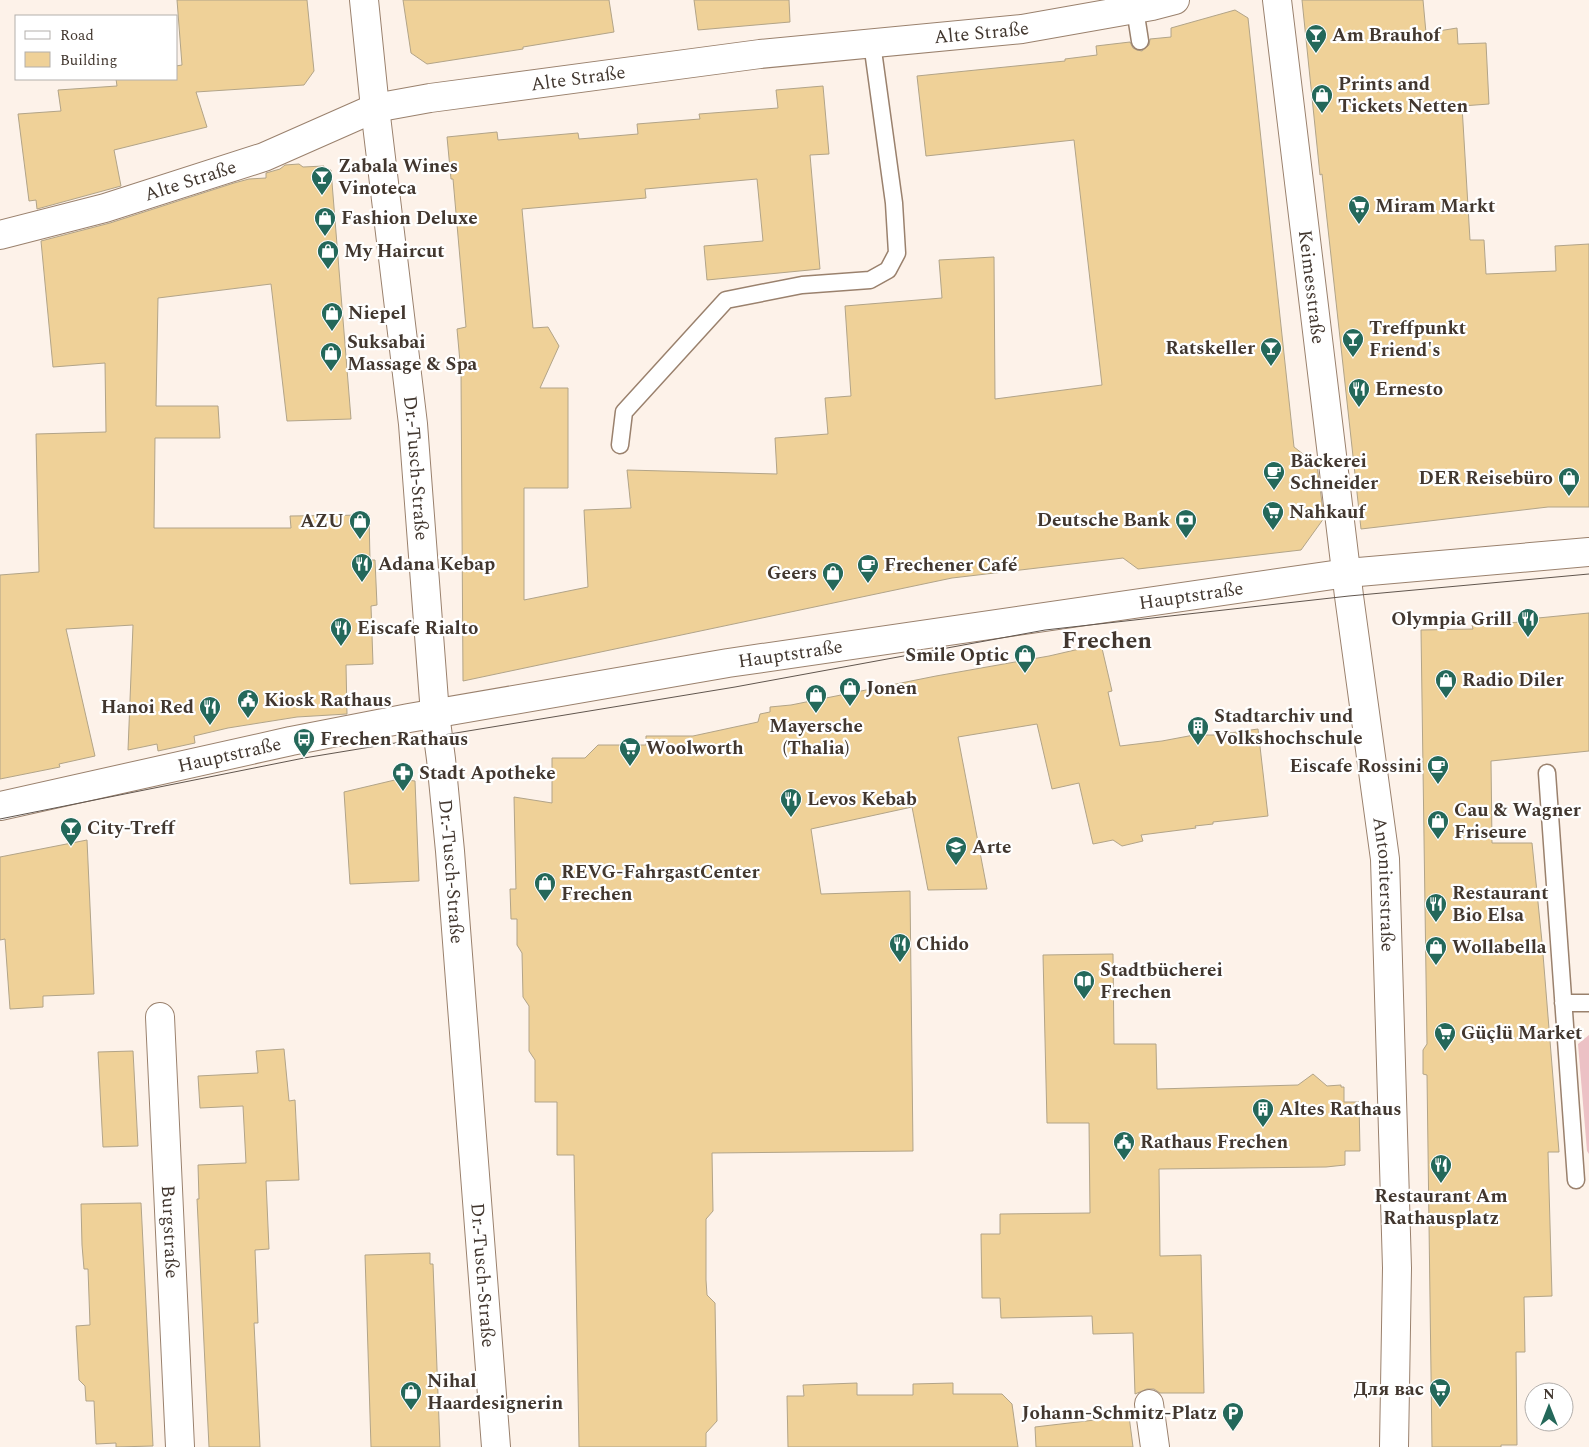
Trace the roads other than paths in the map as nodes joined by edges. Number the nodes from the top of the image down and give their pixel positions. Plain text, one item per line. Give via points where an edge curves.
1 (364, 0) edge
2 (1175, 0) edge
3 (1277, 0) edge
4 (1135, 9) junction
5 (1140, 40) dead end
6 (872, 43) junction
7 (375, 108) junction
8 (0, 235) edge
9 (620, 445) dead end
10 (1589, 552) edge
11 (1347, 573) junction
12 (435, 714) junction
13 (1547, 773) dead end
14 (0, 806) edge
15 (1564, 1003) junction
16 (1589, 1003) edge
17 (160, 1017) dead end
18 (1576, 1180) dead end
19 (1149, 1404) dead end
20 (180, 1447) edge
21 (496, 1447) edge
22 (1155, 1447) edge
23 (1394, 1447) edge

1 - 7 street, Dr.-Tusch-Straße
2 - 4 street, Alte Straße
3 - 11 street, Keimesstraße
4 - 5 lane
4 - 6 street, Alte Straße via 1022,29
6 - 7 street, Alte Straße via 731,58
6 - 9 lane via 894,203 897,253 888,270 870,280 802,284 726,300 624,412
7 - 8 street, Alte Straße via 264,157 105,208
7 - 12 street, Dr.-Tusch-Straße via 413,424
10 - 11 street, Hauptstraße
11 - 12 street, Hauptstraße via 728,663
11 - 23 street, Antoniterstraße via 1385,859 1397,1268
12 - 14 street, Hauptstraße via 291,741
12 - 21 street, Dr.-Tusch-Straße via 449,833
13 - 15 lane
15 - 16 lane
15 - 18 lane
17 - 20 street, Burgstraße
19 - 22 street

